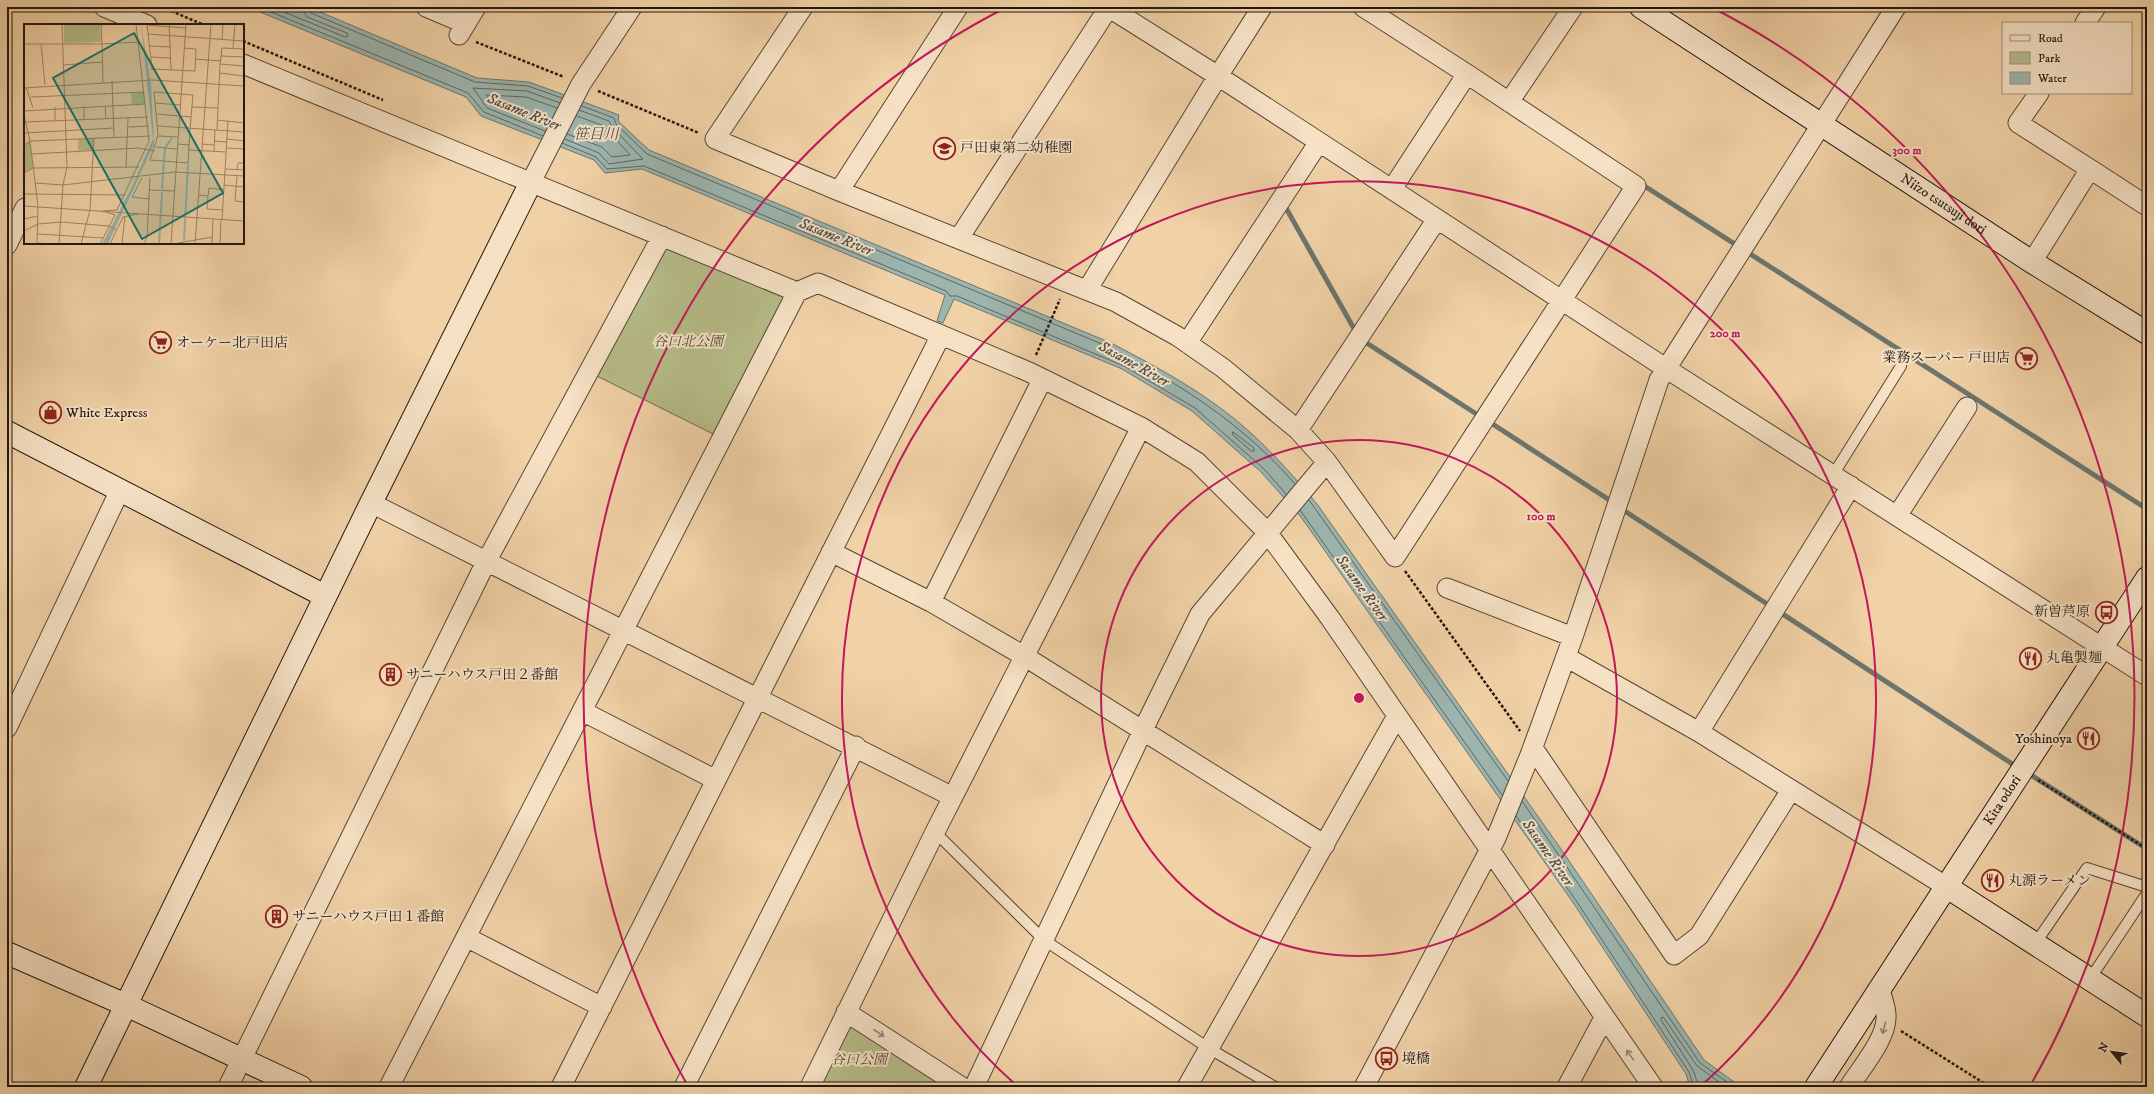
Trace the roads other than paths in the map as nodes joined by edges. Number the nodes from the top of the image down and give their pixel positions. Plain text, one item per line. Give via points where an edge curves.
1 (426, 7) edge
2 (476, 7) edge
3 (632, 7) edge
4 (803, 7) edge
5 (958, 7) edge
6 (1109, 7) edge
7 (1262, 7) edge
8 (1363, 7) edge
9 (1573, 7) edge
10 (1641, 7) edge
11 (1896, 7) edge
12 (2096, 7) edge
13 (112, 15) edge
14 (2086, 22) edge
15 (144, 24) edge
16 (244, 64) edge
17 (1467, 74) junction
18 (1218, 76) junction
19 (2038, 94) edge
20 (1509, 102) junction
21 (1823, 125) junction
22 (1319, 142) junction
23 (2090, 169) junction
24 (531, 182) junction
25 (1392, 189) junction
26 (839, 191) junction
27 (2147, 206) edge
28 (24, 210) edge
29 (1437, 219) junction
30 (662, 236) junction
31 (959, 238) junction
32 (7, 245) edge
33 (2032, 262) junction
34 (1087, 290) junction
35 (797, 292) junction
36 (1562, 300) junction
37 (2147, 334) edge
38 (941, 335) junction
39 (1187, 343) junction
40 (1900, 366) dead end
41 (1667, 369) junction
42 (1042, 380) junction
43 (1967, 407) dead end
44 (1141, 427) junction
45 (1298, 430) junction
46 (7, 432) edge
47 (1324, 465) junction
48 (1833, 475) junction
49 (1850, 486) junction
50 (120, 490) junction
51 (371, 503) junction
52 (1897, 516) junction
53 (1269, 529) junction
54 (831, 552) junction
55 (486, 562) junction
56 (2147, 578) edge
57 (1447, 588) dead end
58 (325, 596) junction
59 (931, 602) junction
60 (622, 631) junction
61 (1573, 637) junction
62 (2102, 647) junction
63 (1024, 656) junction
64 (1566, 657) junction
65 (2147, 676) edge
66 (758, 697) junction
67 (582, 711) junction
68 (1397, 716) junction
69 (7, 728) edge
70 (1143, 730) junction
71 (1699, 732) junction
72 (856, 746) junction
73 (1531, 752) junction
74 (716, 780) junction
75 (1791, 790) junction
76 (953, 797) junction
77 (935, 832) junction
78 (1493, 845) junction
79 (1325, 846) junction
80 (1947, 887) junction
81 (2147, 887) edge
82 (2147, 894) edge
83 (466, 937) junction
84 (1044, 940) junction
85 (2035, 944) junction
86 (7, 953) edge
87 (2090, 979) junction
88 (1880, 990) junction
89 (126, 1005) junction
90 (602, 1007) junction
91 (846, 1012) junction
92 (2147, 1016) edge
93 (1604, 1018) junction
94 (1210, 1049) junction
95 (242, 1059) junction
96 (86, 1087) edge
97 (228, 1087) edge
98 (301, 1087) edge
99 (389, 1087) edge
100 (561, 1087) edge
101 (684, 1087) edge
102 (810, 1087) edge
103 (962, 1087) edge
104 (974, 1087) edge
105 (1187, 1087) edge
106 (1275, 1087) edge
107 (1364, 1087) edge
108 (1568, 1087) edge
109 (1653, 1087) edge
110 (1816, 1087) edge
111 (1850, 1087) edge

1 - 2 street via 462,30
3 - 24 street via 580,87
4 - 26 street via 715,139
5 - 26 street
6 - 18 street
6 - 31 street
7 - 18 street
8 - 17 street
9 - 20 street
10 - 21 street, Niizo tsutsuji dori
11 - 21 street
12 - 14 street
13 - 15 street
16 - 24 street
17 - 20 street
17 - 25 street
18 - 22 street
18 - 34 street
19 - 23 street via 2018,123
20 - 36 street via 1636,186
21 - 33 street, Niizo tsutsuji dori
21 - 41 street
22 - 25 street
22 - 39 street
23 - 27 street
23 - 33 street
24 - 30 street
24 - 51 street
25 - 29 street
26 - 31 street
28 - 32 street
29 - 36 street
29 - 45 street
30 - 35 street
30 - 55 street
31 - 34 street
33 - 37 street, Niizo tsutsuji dori
34 - 39 street via 1116,302
35 - 38 street via 818,284
35 - 60 street
36 - 41 street
36 - 47 street via 1395,557
38 - 42 street
38 - 54 street
39 - 45 street via 1223,368
40 - 48 lane
41 - 48 street
41 - 61 street via 1659,380
42 - 44 street
42 - 59 street
43 - 52 street
44 - 53 street via 1197,462
44 - 63 street
45 - 47 street
46 - 50 street
47 - 53 street
48 - 49 street
49 - 52 street
49 - 71 street
50 - 58 street
50 - 69 street
51 - 55 street
51 - 58 street
52 - 62 street
53 - 68 street
53 - 70 street via 1200,614
54 - 59 street
54 - 66 street
55 - 60 street
55 - 95 street
56 - 62 street, Kita odori
57 - 61 street
58 - 89 street
59 - 63 street
60 - 66 street
60 - 67 street
61 - 64 street
62 - 65 street
62 - 80 street, Kita odori
63 - 70 street
63 - 76 street
64 - 71 street
64 - 73 street
66 - 72 street
66 - 74 street
67 - 74 street
67 - 83 street
68 - 78 street
68 - 79 street
70 - 79 street
70 - 84 street
71 - 75 street
72 - 76 street
72 - 101 street
73 - 75 street via 1674,955 1699,936
73 - 78 street
74 - 90 street
75 - 80 street
76 - 77 street
77 - 84 lane
77 - 91 street
78 - 93 street
78 - 107 street
79 - 94 street
80 - 85 street
80 - 88 street, Kita odori
81 - 85 lane via 2087,868
82 - 87 lane
83 - 90 street
83 - 99 street
84 - 94 lane
84 - 104 street
85 - 87 street
86 - 89 street
87 - 92 street
88 - 110 street, Kita odori
88 -> 111 street via 1886,1014 1882,1035
89 - 95 street
89 - 96 street
90 - 100 street
91 - 102 street
91 -> 103 street
93 - 108 street
109 -> 93 street
94 - 105 street
94 - 106 lane
95 - 97 street
95 - 98 street

